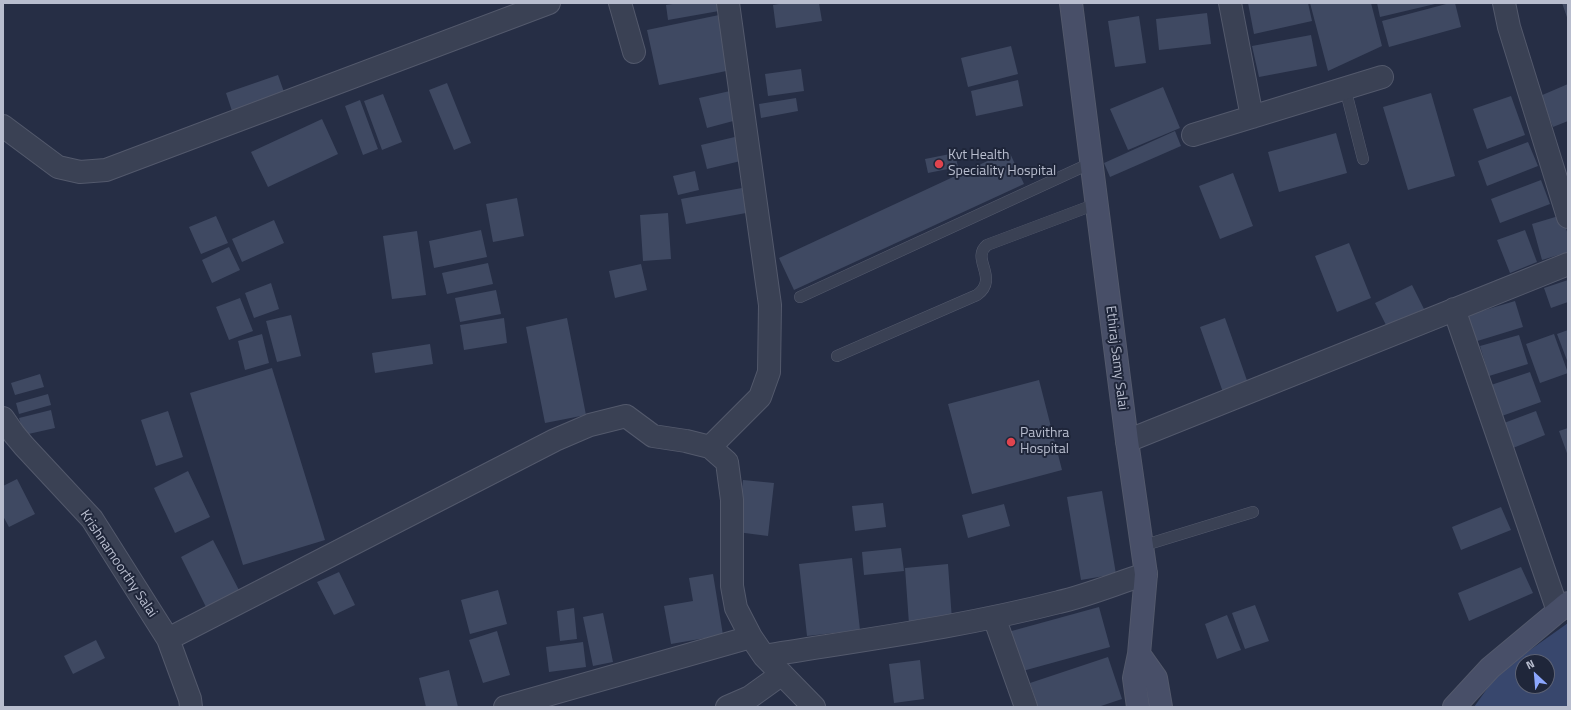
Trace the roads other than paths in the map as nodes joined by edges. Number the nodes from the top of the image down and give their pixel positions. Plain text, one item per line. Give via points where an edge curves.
1 (550, 3) edge
2 (620, 3) edge
3 (728, 3) edge
4 (1071, 3) edge
5 (1230, 3) edge
6 (1504, 3) edge
7 (634, 52) dead end
8 (1382, 77) dead end
9 (1345, 88) junction
10 (1252, 117) junction
11 (3, 126) edge
12 (1193, 135) dead end
13 (1363, 159) dead end
14 (1091, 163) junction
15 (1096, 204) junction
16 (1568, 217) edge
17 (1568, 264) edge
18 (800, 296) dead end
19 (1454, 309) junction
20 (837, 356) dead end
21 (3, 418) edge
22 (1126, 441) junction
23 (710, 447) junction
24 (1253, 512) dead end
25 (1142, 546) junction
26 (1146, 574) junction
27 (1563, 607) edge
28 (994, 616) junction
29 (751, 637) junction
30 (168, 639) junction
31 (1139, 654) junction
32 (764, 656) junction
33 (782, 674) junction
34 (191, 707) edge
35 (505, 707) edge
36 (727, 707) edge
37 (814, 707) edge
38 (1026, 707) edge
39 (1138, 707) edge
40 (1161, 707) edge
41 (1454, 707) edge

1 - 11 street via 106,170 80,172 58,167
2 - 7 street
3 - 23 street via 770,305 771,341 769,372 760,397
4 - 14 main road, Ethiraj Samy Salai
5 - 10 street
6 - 16 street via 1509,27
8 - 9 street
9 - 10 street
9 - 13 lane
10 - 12 street
14 - 15 main road, Ethiraj Samy Salai
14 - 18 lane
15 - 20 lane via 987,245 981,254 987,283 983,291
15 - 22 main road, Ethiraj Samy Salai
17 - 19 street
19 - 22 street
19 - 27 street
21 - 30 street, Krishnamoorthy Salai via 24,446 92,519
22 - 25 main road, Ethiraj Samy Salai
23 - 29 street via 727,462 732,500 732,586 736,608
23 - 30 street via 653,436 626,416 590,425 555,440
24 - 25 lane
25 - 26 main road, Ethiraj Samy Salai
26 - 28 street via 1060,602
26 - 31 main road, Ethiraj Samy Salai
27 - 41 main road via 1490,668
28 - 32 street via 881,638
28 - 38 street
29 - 32 street
29 - 35 street
30 - 34 street, Krishnamoorthy Salai
31 - 39 main road, Ethiraj Samy Salai via 1134,678
31 - 40 main road via 1156,678
32 - 33 street
33 - 36 street via 750,697
33 - 37 street

